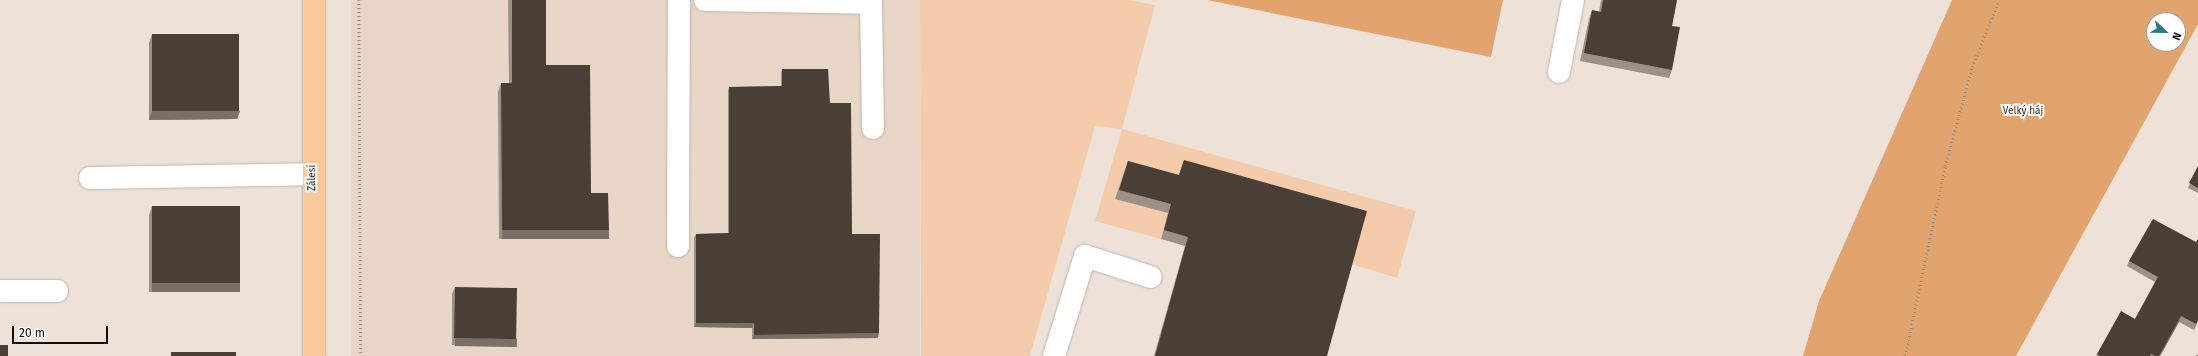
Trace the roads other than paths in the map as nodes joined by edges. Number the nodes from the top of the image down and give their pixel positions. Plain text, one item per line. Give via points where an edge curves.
1 (314, 0) edge
2 (679, 0) edge
3 (704, 0) edge
4 (1573, 0) edge
5 (1559, 72) dead end
6 (874, 128) dead end
7 (312, 174) junction
8 (90, 178) dead end
9 (678, 246) dead end
10 (1151, 278) dead end
11 (0, 291) edge
12 (57, 291) dead end
13 (314, 356) edge
14 (1054, 356) edge

1 - 7 main road, Zálesí
2 - 9 lane
3 - 6 lane via 871,3
4 - 5 lane
7 - 8 lane
7 - 13 main road, Zálesí
10 - 14 lane via 1085,256
11 - 12 lane

